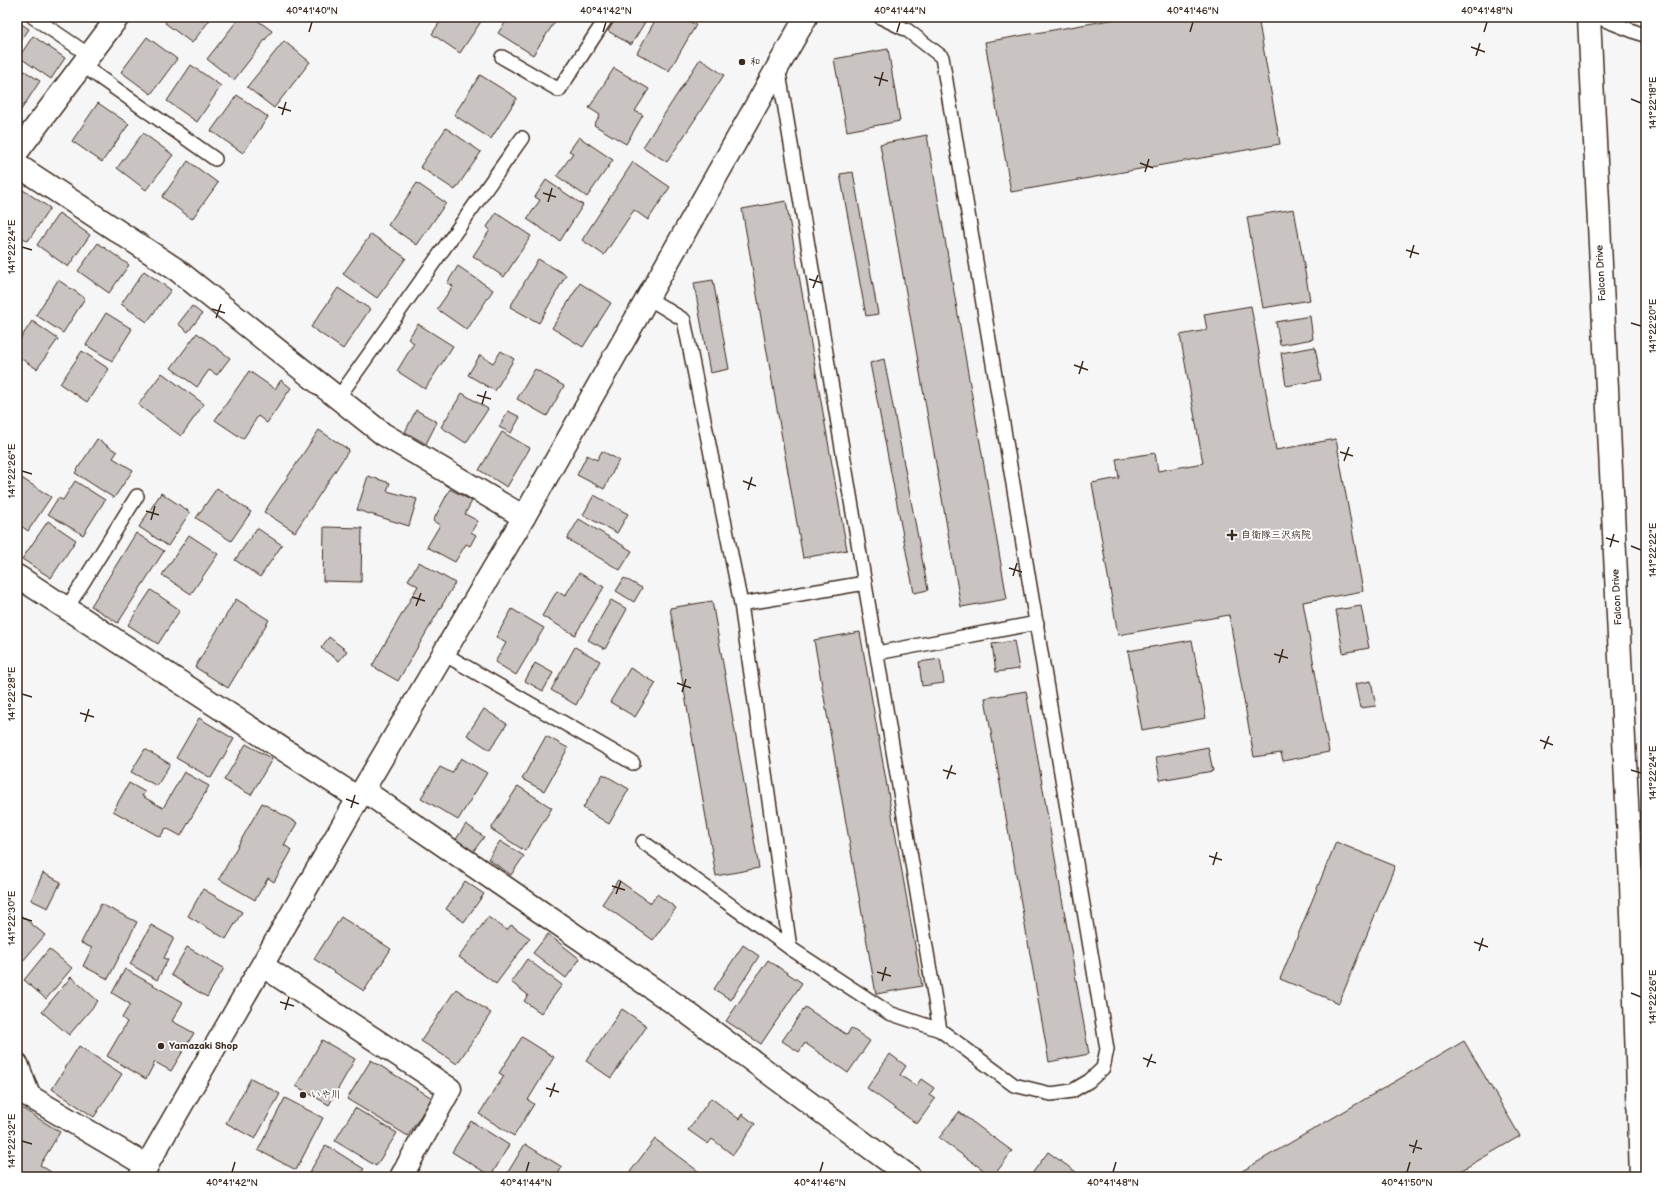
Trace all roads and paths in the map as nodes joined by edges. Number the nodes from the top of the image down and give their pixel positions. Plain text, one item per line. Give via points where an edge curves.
1 (33, 17) edge
2 (118, 17) edge
3 (607, 17) edge
4 (806, 17) edge
5 (880, 17) edge
6 (1589, 17) edge
7 (1597, 17) edge
8 (1646, 36) edge
9 (502, 57) dead end
10 (86, 60) junction
11 (778, 66) junction
12 (522, 138) dead end
13 (17, 152) edge
14 (215, 159) dead end
15 (17, 165) edge
16 (648, 298) junction
17 (338, 398) junction
18 (137, 496) dead end
19 (524, 517) junction
20 (17, 576) edge
21 (865, 583) junction
22 (741, 604) junction
23 (67, 608) junction
24 (1036, 623) junction
25 (877, 653) junction
26 (444, 654) junction
27 (632, 764) dead end
28 (360, 794) junction
29 (643, 842) dead end
30 (1638, 888) edge
31 (790, 948) junction
32 (263, 966) junction
33 (940, 1030) junction
34 (17, 1064) edge
35 (144, 1172) edge
36 (401, 1177) edge
37 (910, 1177) edge
38 (1641, 1177) edge

1 - 10 lane
2 - 10 street
3 - 9 lane via 559,90
4 - 11 street
5 - 24 lane via 907,30 942,58
6 - 30 street, Falcon Drive
7 - 8 lane
10 - 13 street
10 - 14 lane
11 - 16 street
11 - 21 lane
12 - 17 lane
15 - 17 street via 177,270
16 - 19 street
16 - 22 lane via 684,320
17 - 19 street via 384,434
18 - 23 lane
19 - 26 street
20 - 23 street
21 - 22 lane
21 - 25 lane
22 - 31 lane
23 - 28 street
24 - 25 lane
24 - 33 lane via 1107,1049 1103,1068 1089,1081 1072,1091 1051,1094 1014,1085
25 - 33 lane
26 - 27 lane
26 - 28 street
28 - 32 street
28 - 37 street via 678,1006
29 - 31 lane
30 - 38 street, Falcon Drive
31 - 33 lane via 889,1013
32 - 35 street
32 - 36 street via 450,1089
34 - 35 street via 29,1096

